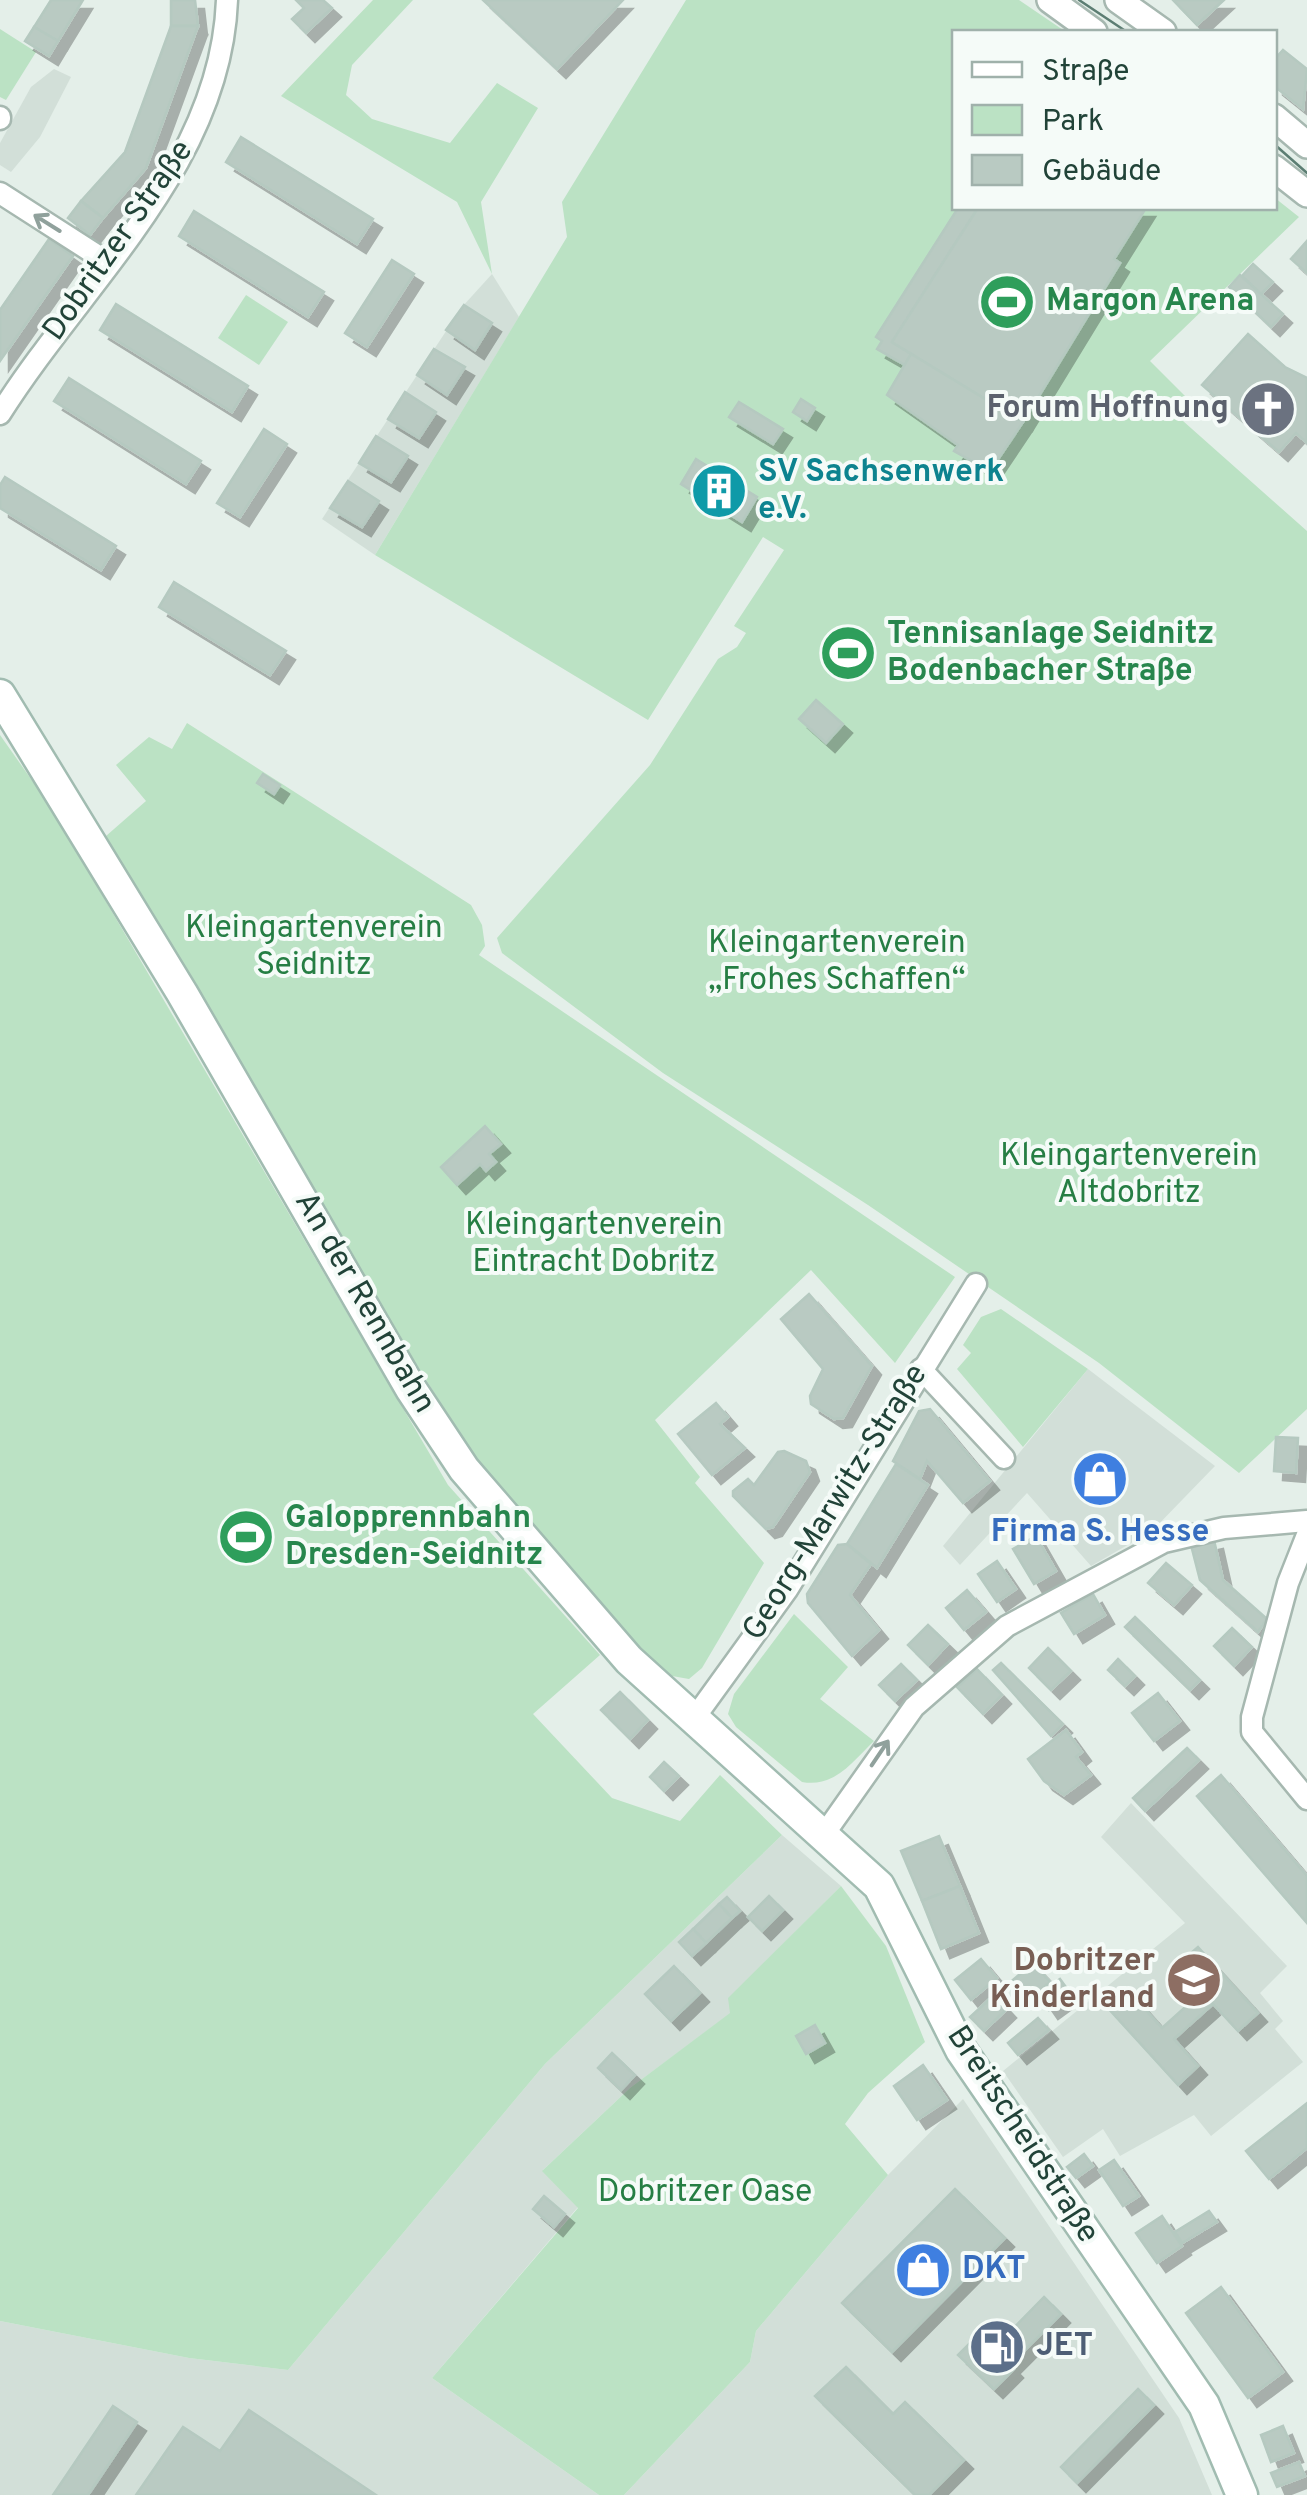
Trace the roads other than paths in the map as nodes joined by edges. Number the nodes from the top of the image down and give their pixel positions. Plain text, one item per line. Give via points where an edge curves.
1 (227, 0) edge
2 (1118, 0) edge
3 (1064, 4) edge
4 (1092, 30) edge
5 (1160, 30) edge
6 (1277, 119) edge
7 (1305, 138) edge
8 (0, 193) edge
9 (109, 262) junction
10 (0, 414) edge
11 (0, 695) edge
12 (976, 1284) dead end
13 (921, 1369) junction
14 (1004, 1458) dead end
15 (1307, 1521) edge
16 (1307, 1535) edge
17 (694, 1720) junction
18 (1307, 1799) edge
19 (825, 1833) junction
20 (1242, 2495) edge

1 - 9 street, Dobritzer Straße via 209,98 190,144
2 - 5 street
3 - 4 street
6 - 7 street
9 -> 8 street
9 - 10 street, Dobritzer Straße
11 - 17 main road, An der Rennbahn via 464,1469 629,1660
12 - 13 street, Georg-Marwitz-Straße
13 - 14 street
13 - 17 street, Georg-Marwitz-Straße via 786,1590
19 -> 15 street via 914,1707 1007,1626 1164,1542 1224,1528
16 - 18 street via 1252,1717 1252,1732
17 - 19 main road, An der Rennbahn
19 - 20 main road, Breitscheidstraße via 878,1886 961,2050 1204,2405

